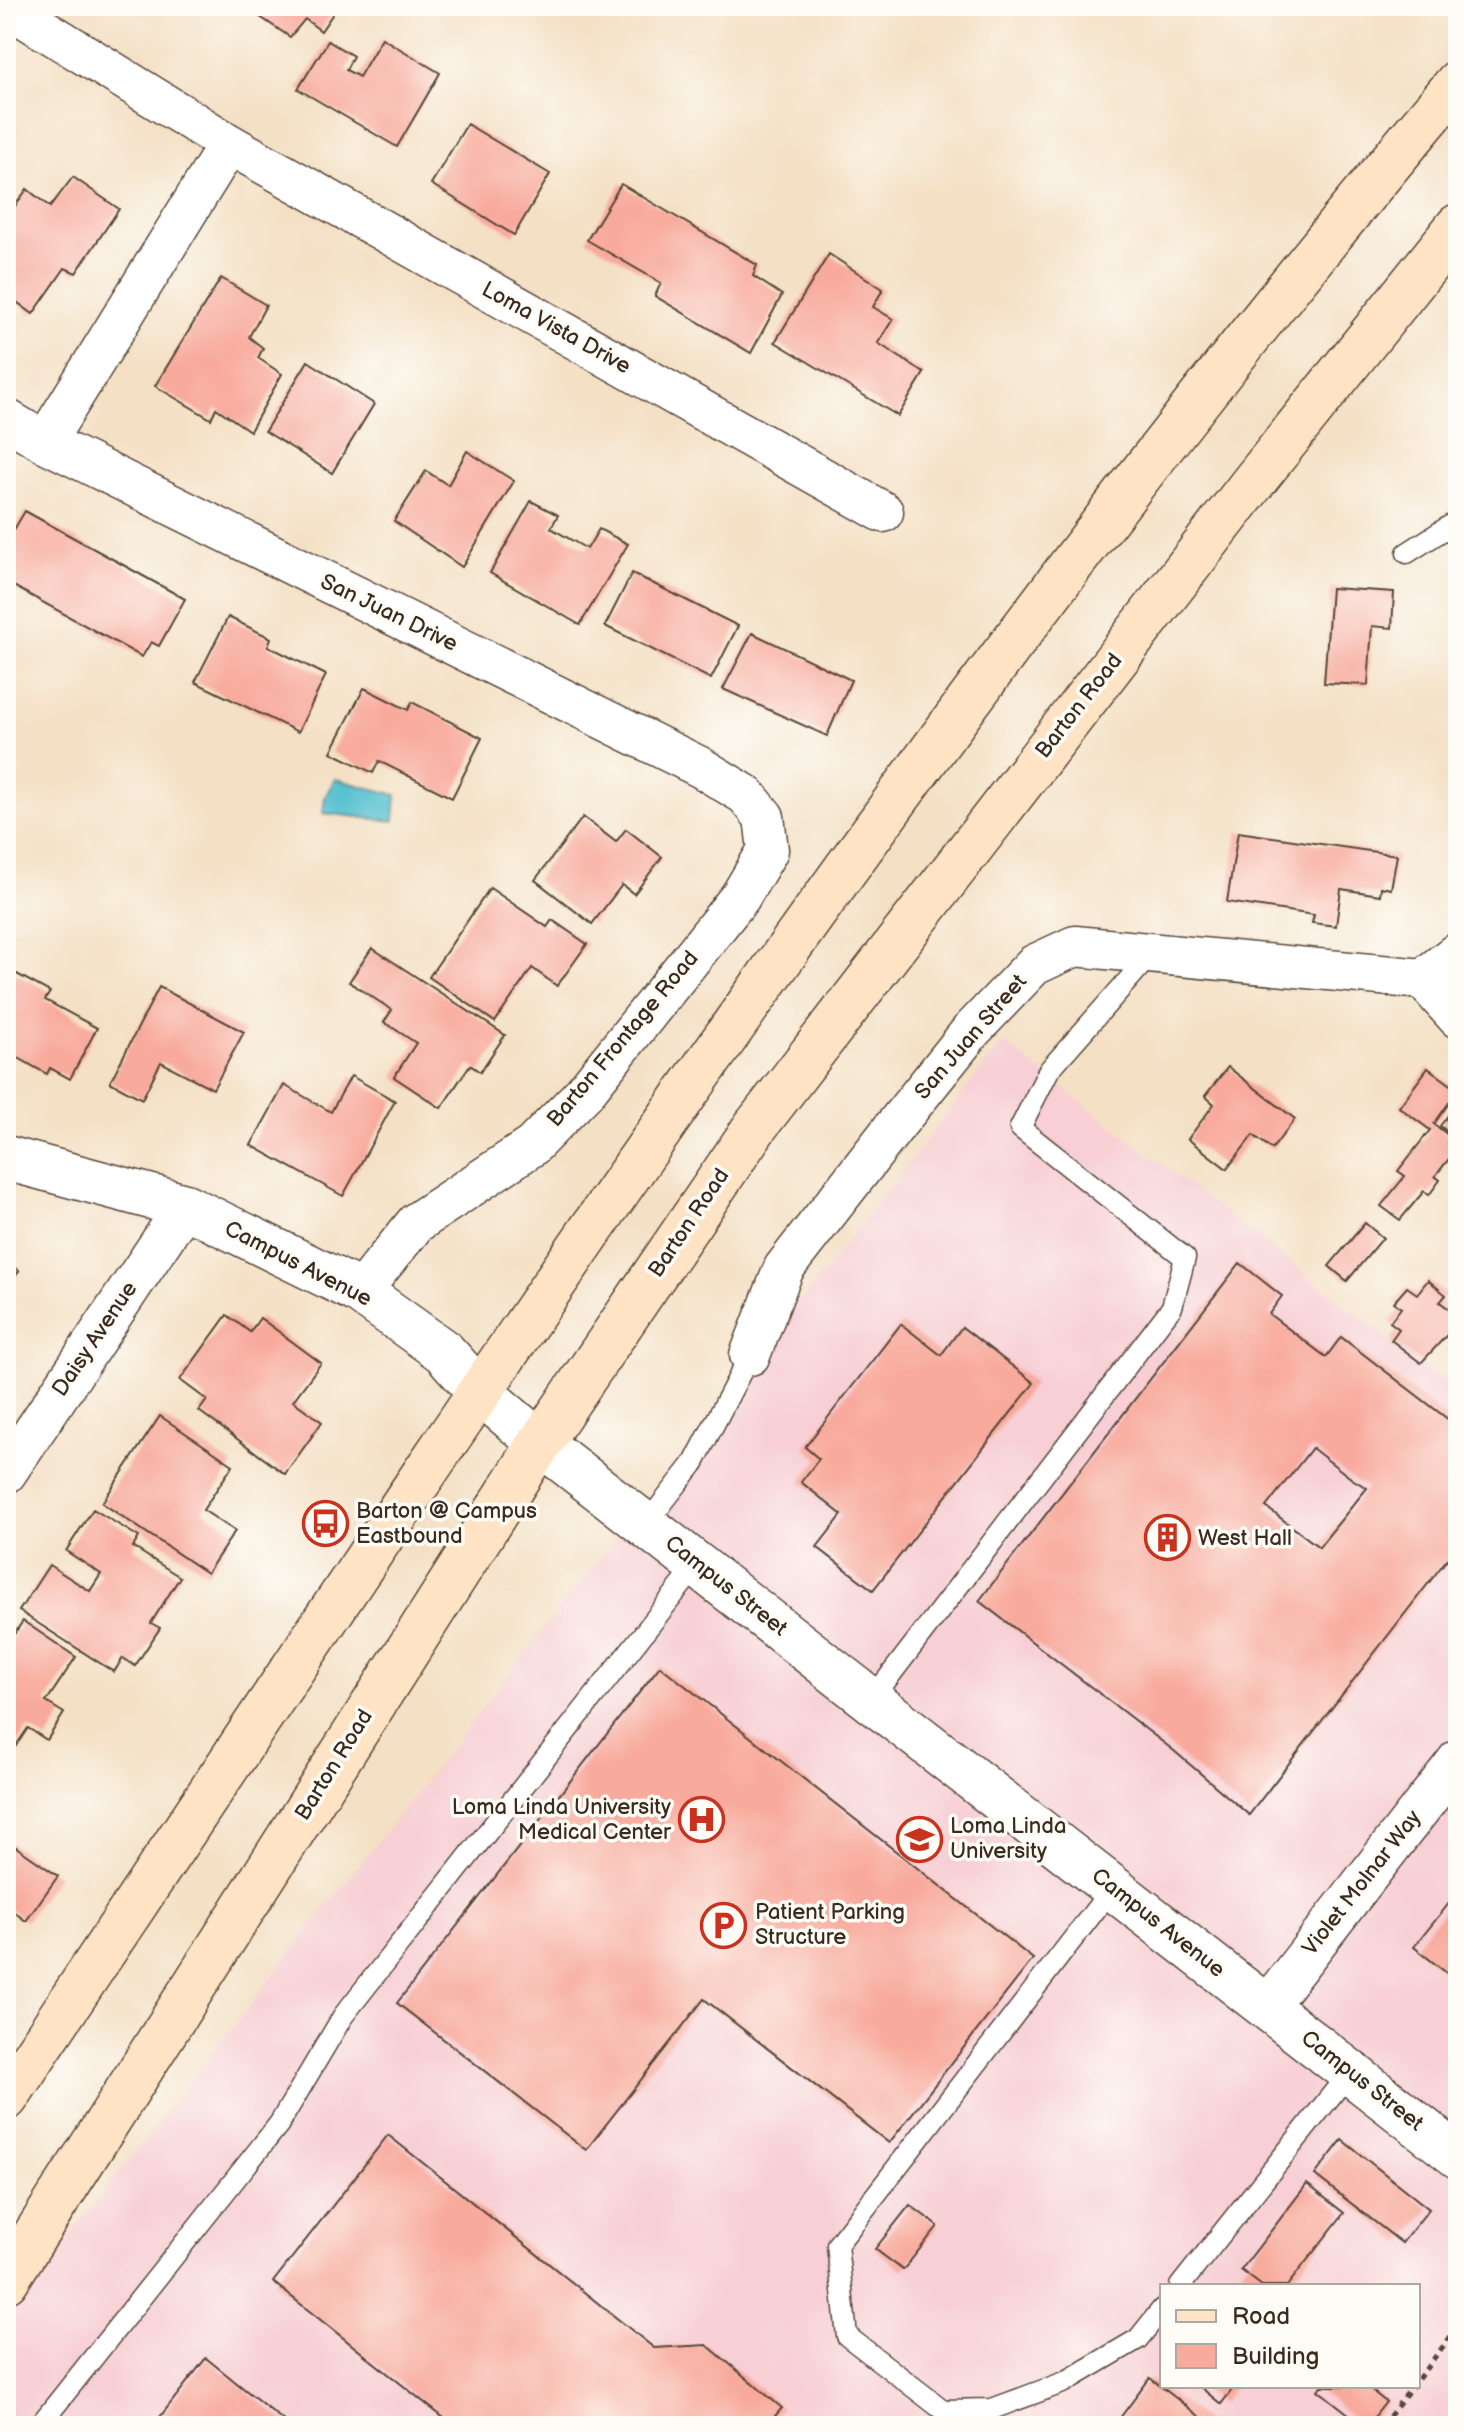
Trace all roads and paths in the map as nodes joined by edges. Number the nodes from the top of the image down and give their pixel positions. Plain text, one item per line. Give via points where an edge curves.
1 (6, 6) edge
2 (1458, 82) edge
3 (229, 144) junction
4 (1458, 226) edge
5 (6, 419) edge
6 (45, 442) junction
7 (883, 512) dead end
8 (1458, 525) edge
9 (1407, 553) dead end
10 (764, 817) joint
11 (1458, 952) edge
12 (1152, 953) junction
13 (1423, 979) junction
14 (1458, 1018) edge
15 (6, 1158) edge
16 (185, 1206) junction
17 (360, 1292) junction
18 (750, 1355) joint
19 (479, 1391) junction
20 (540, 1443) junction
21 (6, 1473) edge
22 (646, 1524) junction
23 (698, 1564) junction
24 (872, 1699) junction
25 (1458, 1760) edge
26 (976, 1779) joint
27 (1113, 1887) junction
28 (1266, 2007) junction
29 (1350, 2072) junction
30 (6, 2098) edge
31 (1458, 2156) edge
32 (6, 2281) edge
33 (1182, 2284) edge
34 (1160, 2312) edge
35 (1458, 2327) edge
36 (1420, 2376) edge
37 (1411, 2388) edge
38 (39, 2426) edge
39 (1382, 2426) edge

1 - 3 street, Loma Vista Drive
2 - 19 main road via 1108,515 892,801
3 - 6 street
3 - 7 street, Loma Vista Drive
4 - 20 main road, Barton Road via 755,1127
5 - 6 street, San Juan Drive
6 - 10 street, San Juan Drive via 700,767 746,795
8 - 9 lane
10 - 17 street, Barton Frontage Road via 768,850 740,897 584,1093 532,1146 416,1223
11 - 13 street
12 - 13 street, San Juan Street
12 - 18 street, San Juan Street via 1075,946 1034,965 971,1031 784,1268
12 - 24 lane via 1049,1070 1020,1128 1185,1258 1172,1307
13 - 14 street
15 - 16 street
16 - 17 street, Campus Avenue
16 - 21 street, Daisy Avenue
17 - 19 street, Campus Avenue via 444,1352
18 - 22 lane via 694,1463
19 - 20 street, Campus Street
19 - 30 main road
20 - 22 street, Campus Street
20 - 32 main road, Barton Road
22 - 23 street, Campus Street
23 - 24 street, Campus Street
23 - 38 lane via 343,2016 279,2124
24 - 26 street, Campus Street
25 - 28 street, Violet Molnar Way
26 - 27 street, Campus Avenue
27 - 28 street, Campus Avenue
27 - 34 lane via 837,2245 847,2336 943,2410 992,2409 1090,2368 1138,2339
28 - 29 street, Campus Street
29 - 31 street, Campus Street
29 - 33 lane
35 - 36 path
37 - 39 path

